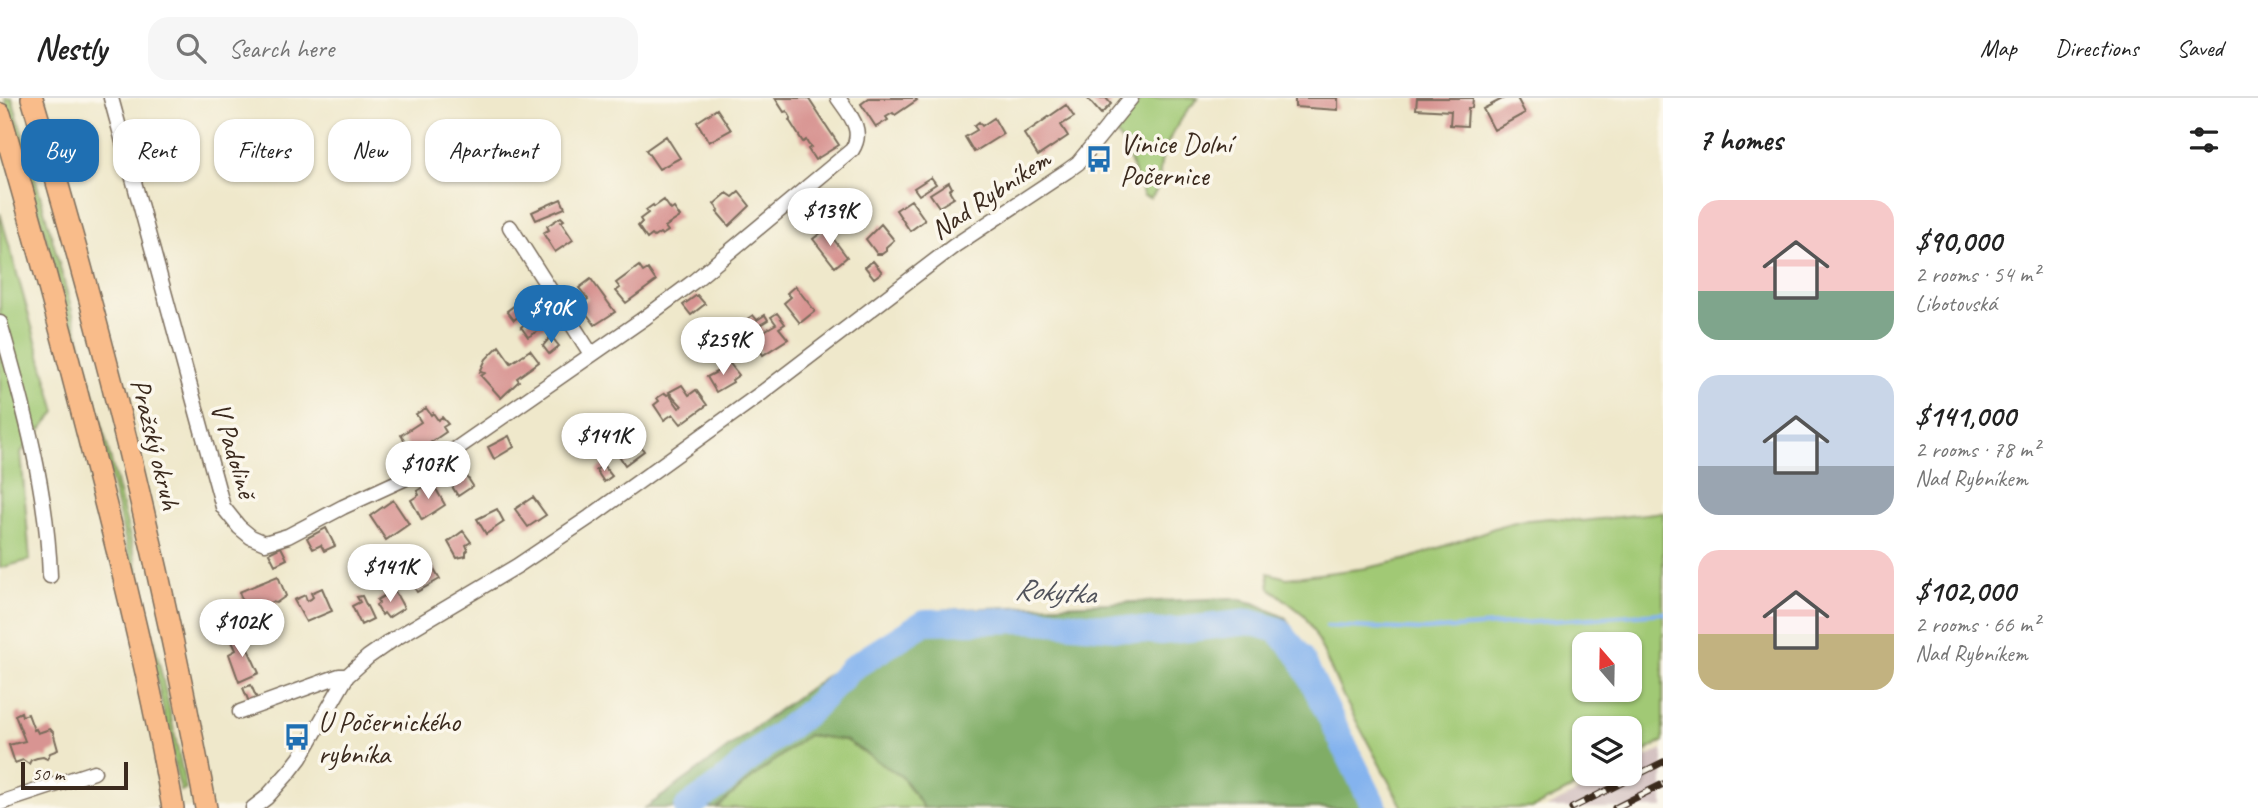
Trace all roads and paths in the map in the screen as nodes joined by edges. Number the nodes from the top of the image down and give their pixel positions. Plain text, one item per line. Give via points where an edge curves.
1 (32, 98) edge
2 (111, 98) edge
3 (838, 98) edge
4 (1131, 98) edge
5 (0, 114) edge
6 (510, 227) dead end
7 (0, 323) edge
8 (591, 354) junction
9 (50, 576) dead end
10 (347, 676) junction
11 (306, 688) junction
12 (326, 710) junction
13 (240, 712) dead end
14 (94, 772) dead end
15 (205, 802) edge
16 (0, 803) edge
17 (172, 805) edge
18 (253, 808) edge

1 - 15 highway, Pražský okruh via 122,418
2 - 8 street, V Padolině via 222,507 251,537 265,543 288,537 430,467
3 - 8 street, V Padolině via 857,129 852,150 692,282
4 - 10 street, Nad Rybníkem via 1068,171 954,246 590,516 517,566 391,641
5 - 17 highway via 59,319 116,547
6 - 8 street
7 - 9 street via 24,406 42,495
10 - 11 street, Nad Rybníkem
10 - 12 street, Nad Rybníkem
11 - 12 street
11 - 13 street, Nad Rybníkem
12 - 18 street, Nad Rybníkem via 295,765
14 - 16 street

